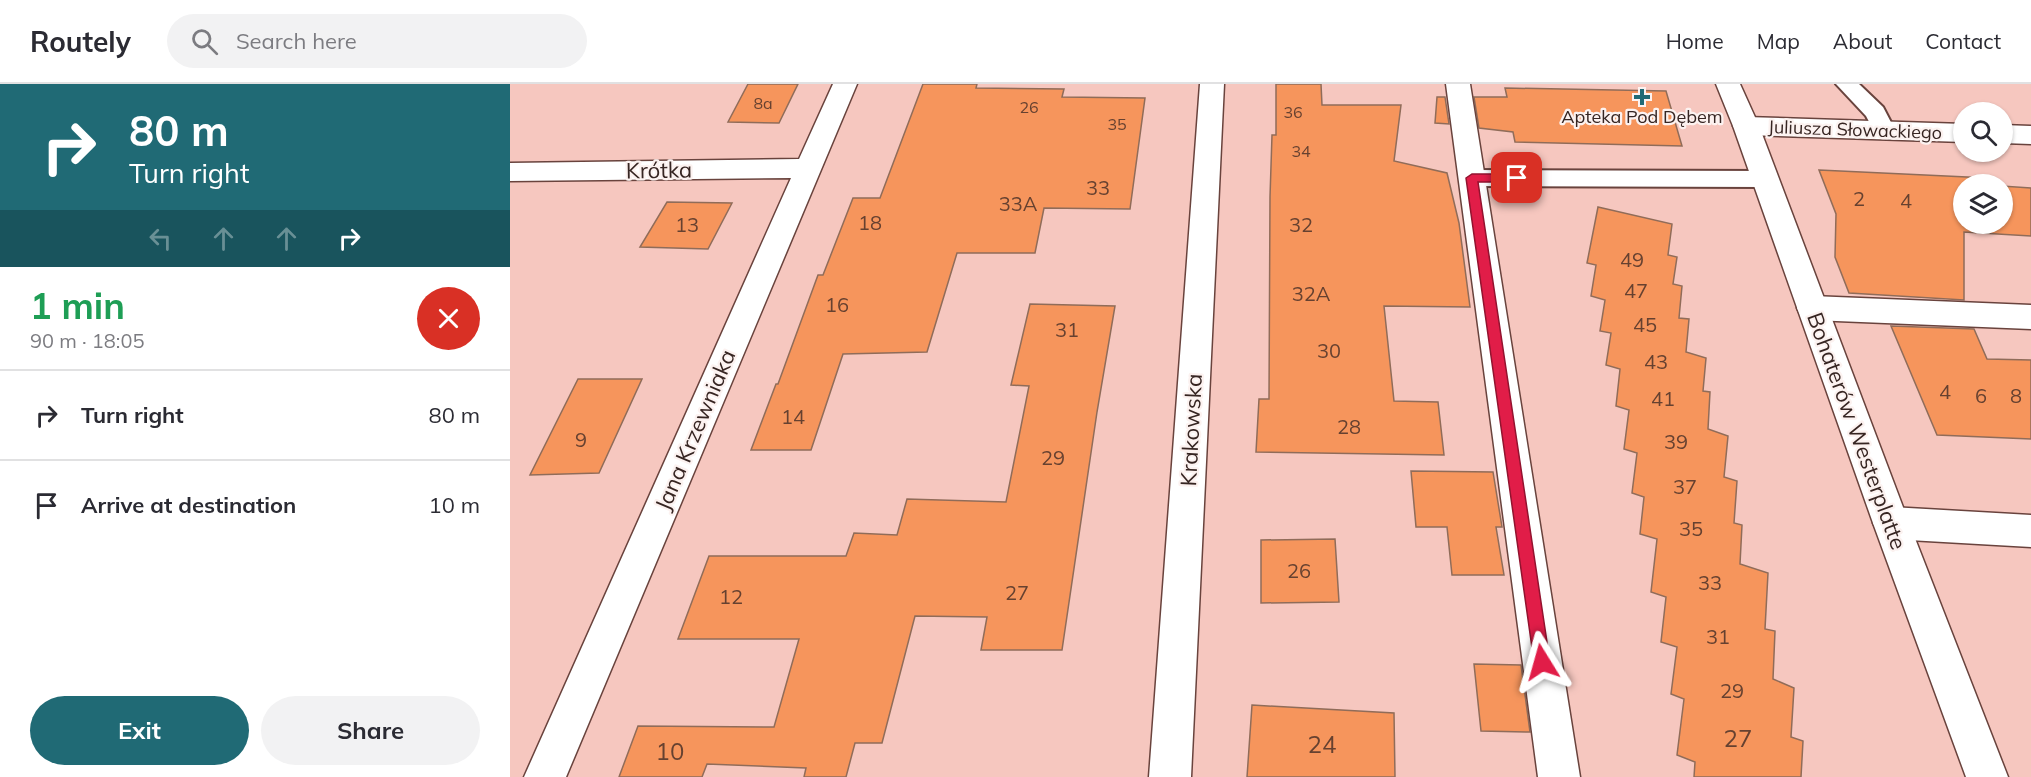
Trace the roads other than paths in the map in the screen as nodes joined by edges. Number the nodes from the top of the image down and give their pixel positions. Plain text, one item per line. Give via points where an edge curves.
1 (845, 84) edge
2 (1212, 84) edge
3 (1458, 84) edge
4 (1728, 84) edge
5 (1847, 84) edge
6 (1746, 126) junction
7 (1884, 130) junction
8 (1953, 133) edge
9 (2013, 134) edge
10 (2031, 135) edge
11 (808, 168) junction
12 (510, 172) edge
13 (1472, 178) junction
14 (1765, 179) junction
15 (1812, 308) junction
16 (2031, 317) edge
17 (1891, 523) junction
18 (2031, 531) edge
19 (545, 777) edge
20 (1170, 777) edge
21 (1558, 777) edge
22 (1987, 777) edge

1 - 11 street, Jana Krzewniaka
2 - 20 street, Krakowska
3 - 13 street
4 - 6 street, Bohaterów Westerplatte
5 - 7 lane via 1875,112
6 - 7 street, Juliusza Słowackiego
6 - 14 street, Bohaterów Westerplatte
7 - 8 street, Juliusza Słowackiego
9 - 10 street
11 - 12 street, Krótka
11 - 19 street, Jana Krzewniaka
13 - 14 lane
13 - 21 street
14 - 15 street, Bohaterów Westerplatte
15 - 16 street
15 - 17 street, Bohaterów Westerplatte
17 - 18 street
17 - 22 street, Bohaterów Westerplatte

